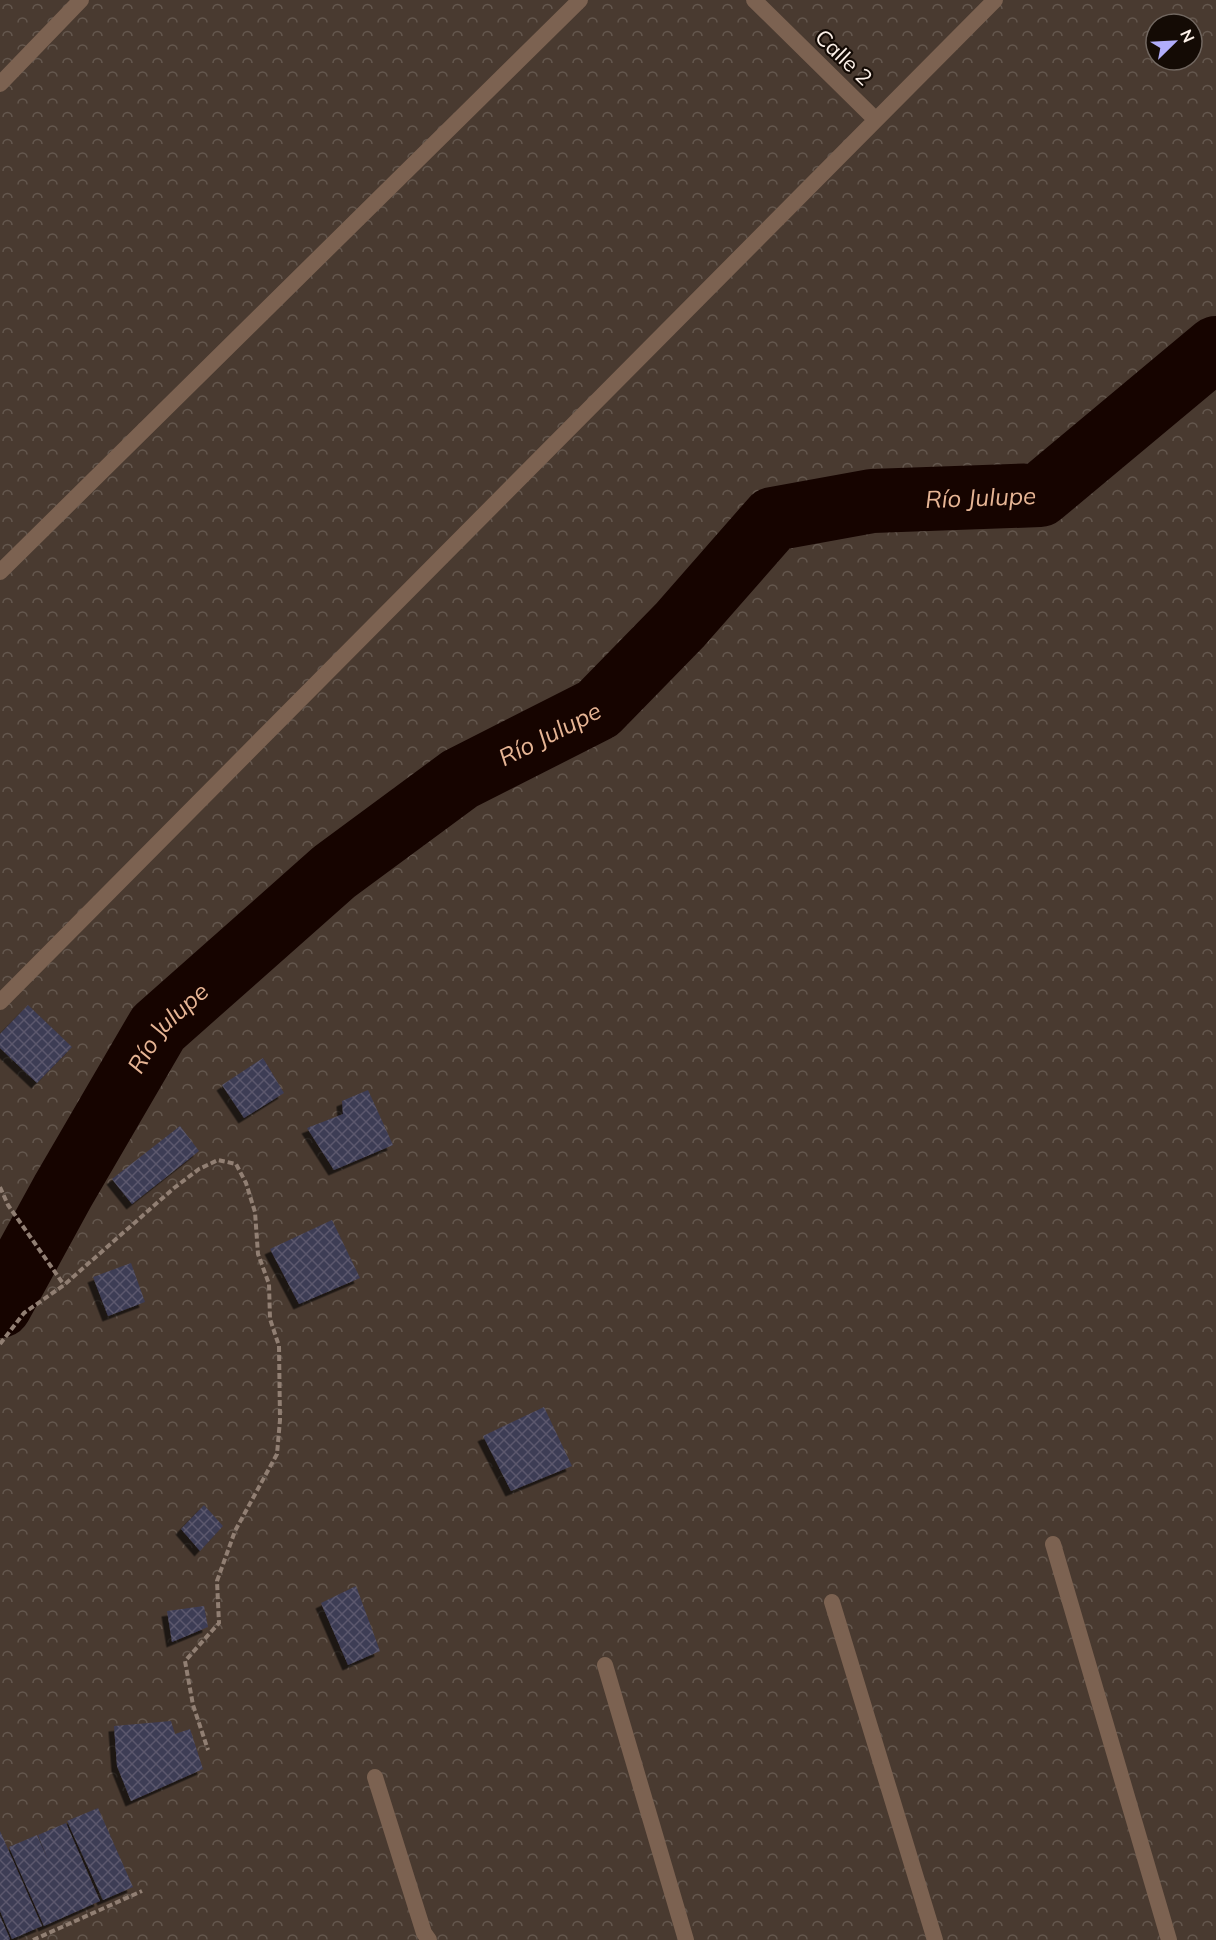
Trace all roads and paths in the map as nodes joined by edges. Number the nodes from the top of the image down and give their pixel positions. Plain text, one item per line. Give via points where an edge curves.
1 (81, 0) edge
2 (580, 0) edge
3 (754, 0) edge
4 (995, 0) edge
5 (0, 84) edge
6 (876, 120) junction
7 (0, 572) edge
8 (0, 1002) edge
9 (0, 1187) edge
10 (64, 1285) junction
11 (0, 1344) edge
12 (1053, 1544) dead end
13 (832, 1602) dead end
14 (605, 1665) dead end
15 (208, 1750) dead end
16 (375, 1777) dead end
17 (142, 1891) dead end
18 (33, 1940) edge
19 (429, 1940) edge
20 (686, 1940) edge
21 (935, 1940) edge
22 (1169, 1940) edge

1 - 5 street
2 - 7 street
3 - 6 street, Calle 2
4 - 6 street
6 - 8 street
9 - 10 path via 8,1205
10 - 11 path via 24,1313
10 - 15 path via 199,1169 218,1160 236,1164 255,1212 258,1254 270,1284 270,1319 279,1346 280,1420 277,1454 235,1532 217,1581 219,1623 185,1661 193,1704
12 - 22 street
13 - 21 street
14 - 20 street
16 - 19 street
17 - 18 path

